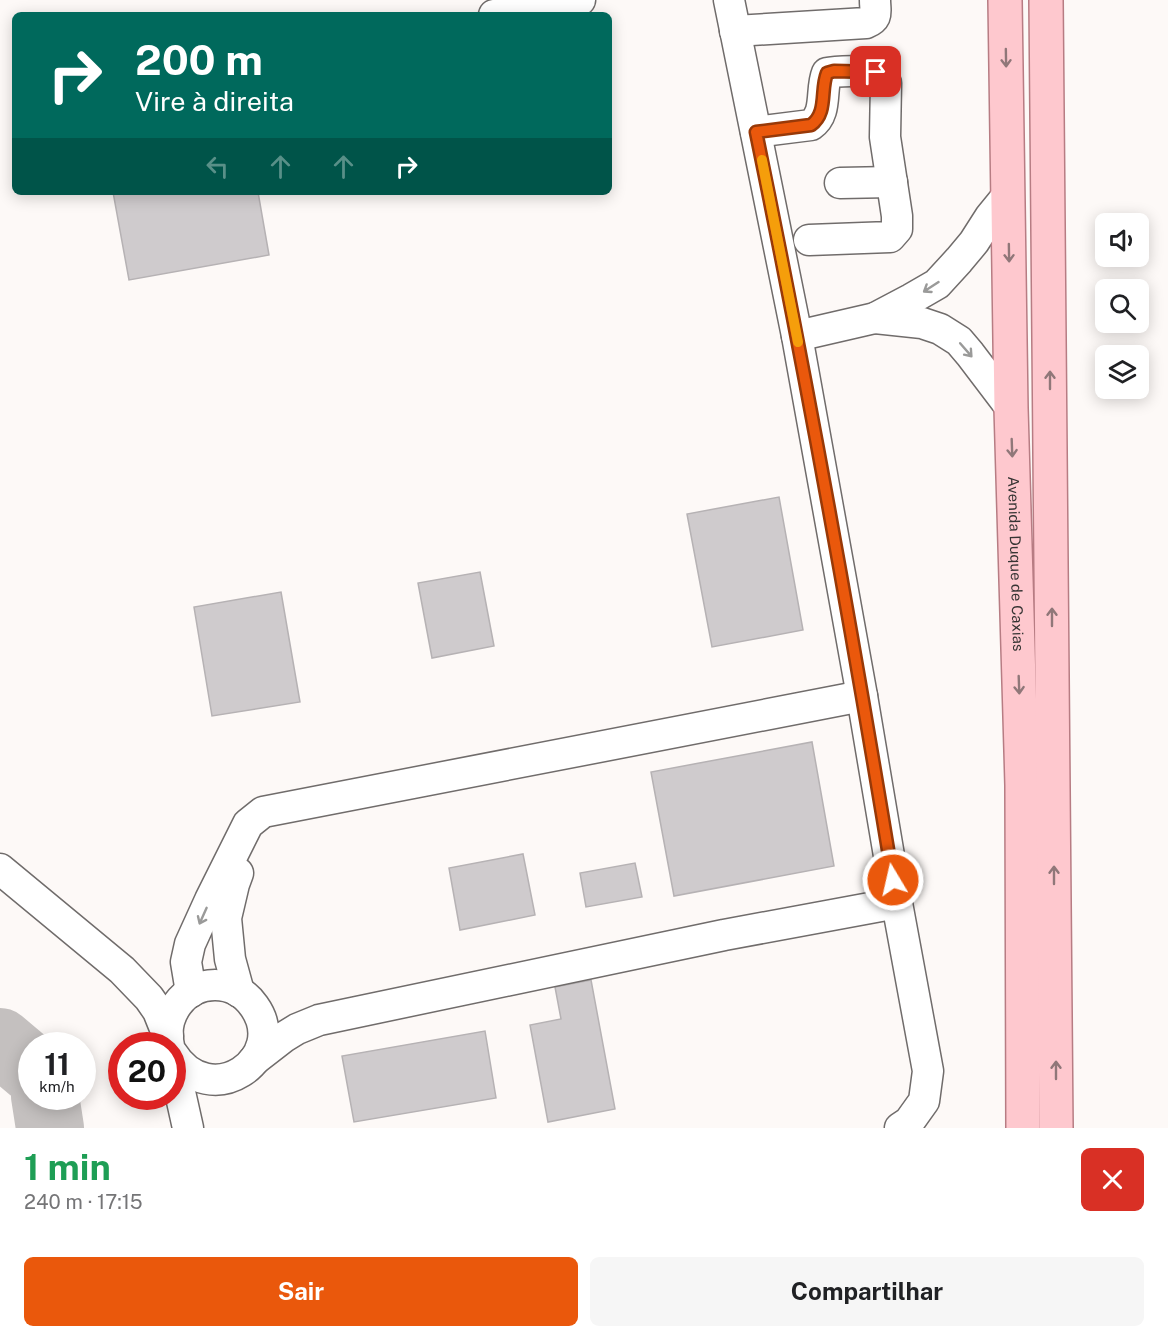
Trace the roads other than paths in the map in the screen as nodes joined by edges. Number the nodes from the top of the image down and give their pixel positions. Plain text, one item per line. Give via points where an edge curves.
1 (580, 0) edge
2 (729, 0) edge
3 (874, 0) edge
4 (1005, 0) edge
5 (1046, 0) edge
6 (511, 12) edge
7 (819, 13) edge
8 (735, 31) junction
9 (756, 132) junction
10 (892, 182) junction
11 (840, 183) dead end
12 (1008, 195) junction
13 (809, 240) dead end
14 (875, 318) junction
15 (797, 336) junction
16 (1011, 408) junction
17 (862, 696) junction
18 (263, 812) junction
19 (0, 869) edge
20 (897, 903) junction
21 (122, 970) junction
22 (189, 993) junction
23 (245, 996) junction
24 (319, 1020) junction
25 (165, 1032) edge
26 (169, 1032) edge
27 (242, 1069) junction
28 (186, 1070) edge
29 (185, 1110) edge
30 (189, 1128) edge
31 (900, 1128) edge
32 (1023, 1128) edge
33 (1056, 1128) edge

1 - 6 lane
2 - 8 lane
3 - 7 lane via 876,16 866,23
4 -> 12 main road, Avenida Duque de Caxias
33 -> 5 main road
7 - 8 lane
8 - 9 lane
9 - 10 lane via 818,121 827,73 876,72 886,83 885,137
9 - 15 lane
10 - 11 lane
10 - 13 lane via 897,229 890,237
12 -> 14 lane via 937,284
12 -> 16 main road, Avenida Duque de Caxias
14 - 15 lane
14 -> 16 lane via 922,322 959,341
15 - 17 lane
16 -> 32 main road, Avenida Duque de Caxias via 1022,785
17 - 18 lane
17 - 20 lane
18 -> 22 lane via 248,824 190,944 186,962
18 - 23 lane via 234,884 226,918 230,959
19 - 21 lane
20 - 24 lane
20 - 31 lane via 928,1071 924,1101
21 - 22 lane via 147,983
21 - 25 lane via 149,998
22 - 23 lane via 215,985 228,986
22 - 26 lane via 172,1011
23 - 24 lane
23 - 27 lane via 260,1014 265,1029 264,1042
24 - 27 lane via 284,1037
27 - 28 lane via 218,1080
27 - 30 lane via 211,1093
29 - 30 lane

